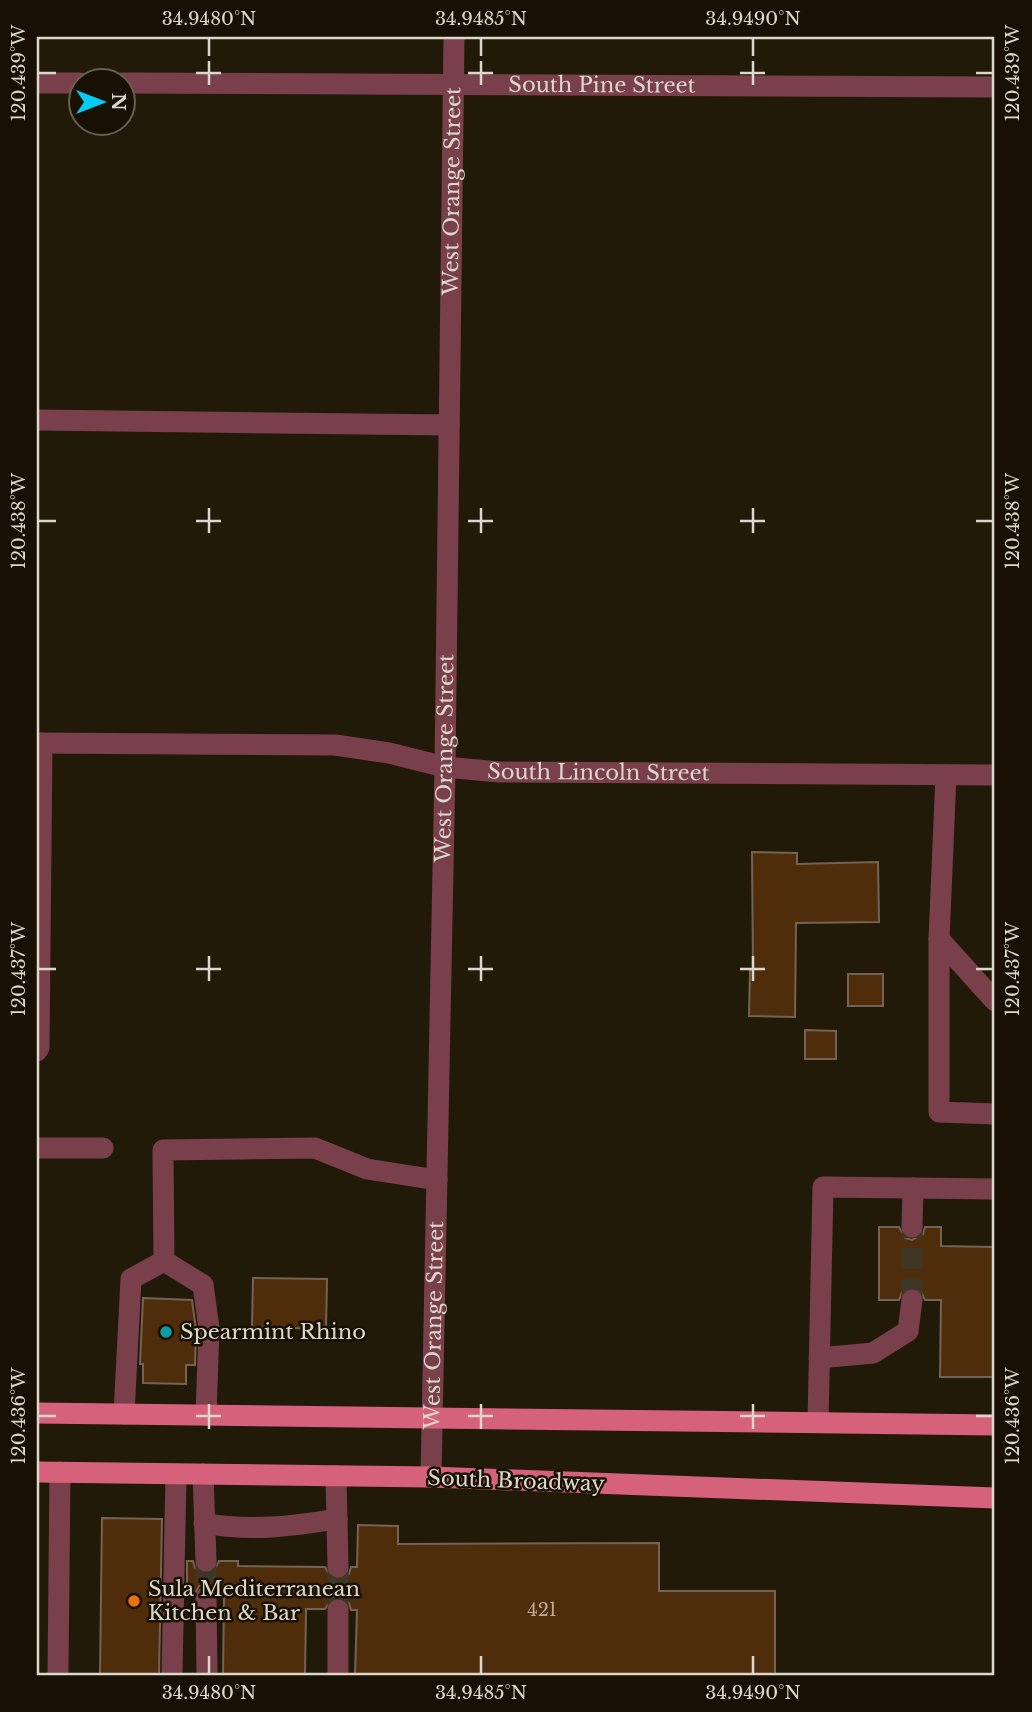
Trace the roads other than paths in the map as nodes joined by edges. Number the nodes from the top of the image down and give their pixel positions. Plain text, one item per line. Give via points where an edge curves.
1 (454, 37) edge
2 (37, 83) edge
3 (66, 83) edge
4 (136, 83) edge
5 (453, 85) junction
6 (995, 87) edge
7 (37, 420) edge
8 (449, 425) junction
9 (39, 743) edge
10 (445, 767) junction
11 (946, 775) junction
12 (995, 775) edge
13 (939, 939) junction
14 (995, 1001) edge
15 (37, 1051) edge
16 (995, 1114) edge
17 (37, 1148) edge
18 (103, 1148) dead end
19 (436, 1180) junction
20 (913, 1188) junction
21 (995, 1189) edge
22 (912, 1227) tunnel mouth
23 (164, 1261) junction
24 (912, 1300) tunnel mouth
25 (819, 1358) junction
26 (37, 1413) edge
27 (124, 1414) junction
28 (206, 1415) junction
29 (432, 1417) junction
30 (818, 1422) junction
31 (995, 1424) edge
32 (37, 1472) edge
33 (60, 1472) junction
34 (177, 1474) junction
35 (203, 1474) junction
36 (336, 1476) junction
37 (430, 1477) junction
38 (995, 1498) edge
39 (337, 1519) junction
40 (204, 1523) junction
41 (206, 1561) tunnel mouth
42 (338, 1567) tunnel mouth
43 (206, 1597) tunnel mouth
44 (338, 1609) tunnel mouth
45 (58, 1675) edge
46 (172, 1675) edge
47 (207, 1675) edge
48 (338, 1675) edge

1 - 5 street, West Orange Street
2 - 3 street
4 - 5 street, South Pine Street
5 - 6 street, South Pine Street
5 - 8 street, West Orange Street
7 - 8 street
8 - 10 street, West Orange Street
9 - 10 street, South Lincoln Street via 335,745
9 - 15 street
10 - 11 street, South Lincoln Street via 499,772
10 - 19 street, West Orange Street
11 - 12 street, South Lincoln Street
11 - 13 street
13 - 14 street
13 - 16 street via 939,1112
17 - 18 street
19 - 23 street via 367,1169 315,1148 163,1150
19 - 29 street, West Orange Street
20 - 21 street
20 - 22 street
20 - 25 street via 823,1187
23 - 27 street via 131,1279
23 - 28 street via 203,1285 209,1328
24 - 25 street via 908,1331 885,1346 873,1353
25 - 30 street
26 - 27 main road
27 - 28 main road
28 - 29 main road
29 - 30 main road
29 - 37 street, West Orange Street
30 - 31 main road
32 - 33 main road, South Broadway
33 - 34 main road, South Broadway
33 - 45 street
34 - 35 main road, South Broadway
34 - 46 street
35 - 36 main road, South Broadway
35 - 40 street
36 - 37 main road, South Broadway
36 - 39 street
37 - 38 main road, South Broadway
39 - 40 street via 289,1527 228,1528
39 - 42 street
40 - 41 street
43 - 47 street
44 - 48 street

